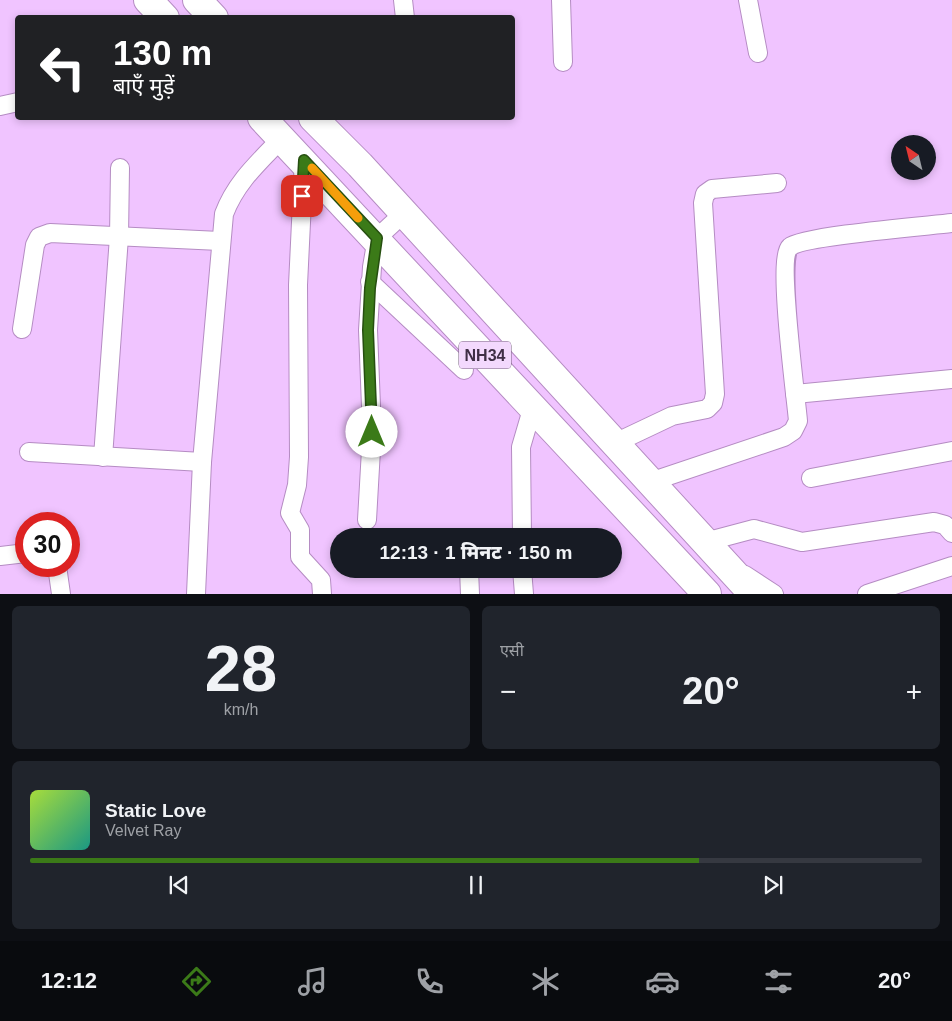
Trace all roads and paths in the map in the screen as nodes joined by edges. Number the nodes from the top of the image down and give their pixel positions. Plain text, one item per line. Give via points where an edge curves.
1 (148, 0) edge
2 (197, 0) edge
3 (403, 0) edge
4 (561, 0) edge
5 (748, 0) edge
6 (162, 15) edge
7 (211, 15) edge
8 (405, 15) edge
9 (758, 53) dead end
10 (563, 62) dead end
11 (15, 103) edge
12 (0, 106) edge
13 (264, 120) edge
14 (315, 120) edge
15 (282, 138) junction
16 (304, 160) junction
17 (120, 168) dead end
18 (777, 183) dead end
19 (404, 213) junction
20 (952, 223) edge
21 (119, 237) junction
22 (377, 238) junction
23 (220, 241) junction
24 (370, 282) junction
25 (22, 329) dead end
26 (464, 370) dead end
27 (952, 379) edge
28 (795, 394) junction
29 (533, 406) junction
30 (615, 443) junction
31 (952, 450) edge
32 (29, 452) dead end
33 (102, 458) junction
34 (202, 462) junction
35 (811, 478) dead end
36 (650, 482) junction
37 (367, 520) dead end
38 (522, 528) edge
39 (952, 533) edge
40 (713, 550) junction
41 (15, 554) edge
42 (0, 556) edge
43 (952, 566) edge
44 (59, 577) edge
45 (469, 578) edge
46 (523, 578) edge
47 (61, 594) edge
48 (196, 594) edge
49 (322, 594) edge
50 (470, 594) edge
51 (524, 594) edge
52 (707, 594) edge
53 (753, 594) edge
54 (774, 594) edge
55 (867, 594) edge

1 - 6 highway
2 - 7 highway
3 - 8 street
4 - 10 street
5 - 9 street
11 - 12 street
13 - 15 highway, NH34
14 - 19 highway, NH34
15 - 16 highway, NH34
15 - 23 street via 240,181 224,214
16 - 22 highway, NH34
16 - 49 street via 298,285 299,457 290,513 300,530 300,557 321,580
17 - 21 street
18 - 30 street via 712,189 705,194 713,403 707,409 672,416
19 - 22 street
19 - 30 highway, NH34
20 - 28 street via 822,238 789,248 785,253 785,279
21 - 23 street
21 - 25 street via 50,233 39,236
21 - 33 street
22 - 24 street
22 - 29 highway, NH34
23 - 34 street
24 - 26 street
24 - 37 street via 368,330 372,432
27 - 28 street
28 - 36 street via 798,421 793,431 784,437
29 - 38 street via 520,446
29 - 52 highway, NH34
30 - 36 highway, NH34
31 - 35 street
32 - 33 street
33 - 34 street
34 - 48 street
36 - 40 highway, NH34
39 - 40 street via 945,525 934,522 802,542 754,529
40 - 53 highway, NH34
40 - 54 street
41 - 42 street
43 - 55 street
44 - 47 street
45 - 50 street
46 - 51 street

